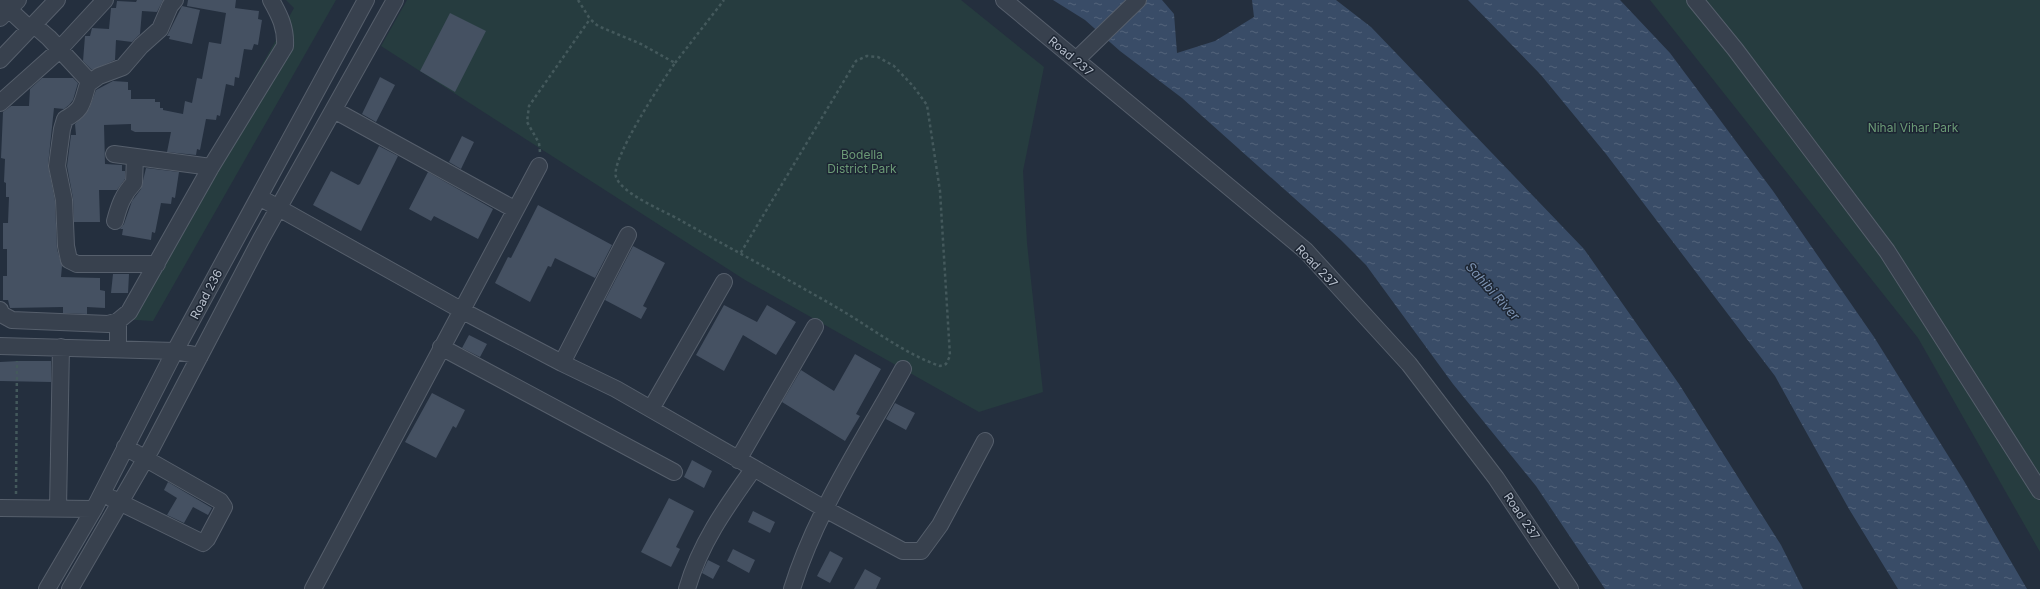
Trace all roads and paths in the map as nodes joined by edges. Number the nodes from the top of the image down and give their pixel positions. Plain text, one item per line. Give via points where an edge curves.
1 (57, 0) edge
2 (105, 0) edge
3 (174, 0) edge
4 (271, 0) edge
5 (366, 0) edge
6 (395, 0) edge
7 (578, 0) edge
8 (724, 0) edge
9 (1004, 0) edge
10 (1138, 0) edge
11 (1695, 0) edge
12 (7, 7) edge
13 (590, 19) junction
14 (32, 27) junction
15 (60, 49) junction
16 (0, 60) edge
17 (1076, 60) junction
18 (675, 63) junction
19 (90, 82) junction
20 (0, 103) edge
21 (334, 110) junction
22 (114, 154) dead end
23 (135, 156) junction
24 (539, 166) joint
25 (211, 167) junction
26 (259, 197) junction
27 (279, 209) junction
28 (514, 209) junction
29 (115, 221) dead end
30 (628, 234) dead end
31 (740, 254) junction
32 (157, 264) junction
33 (724, 282) dead end
34 (0, 310) edge
35 (461, 310) junction
36 (118, 321) junction
37 (814, 327) dead end
38 (0, 346) edge
39 (17, 347) junction
40 (61, 347) junction
41 (441, 347) junction
42 (118, 349) junction
43 (175, 351) junction
44 (200, 356) junction
45 (562, 363) junction
46 (903, 369) dead end
47 (651, 409) junction
48 (985, 441) dead end
49 (125, 448) junction
50 (146, 460) junction
51 (738, 460) junction
52 (754, 468) junction
53 (674, 472) dead end
54 (2040, 491) edge
55 (102, 494) junction
56 (120, 503) junction
57 (8, 508) edge
58 (58, 508) junction
59 (94, 509) junction
60 (825, 509) junction
61 (47, 589) edge
62 (70, 589) edge
63 (313, 589) edge
64 (687, 589) edge
65 (792, 589) edge
66 (1570, 589) edge

1 - 14 street
2 - 15 street
3 - 19 street via 160,29 123,67
4 - 25 street via 282,19 286,34 284,46
5 - 26 street, Road 236
6 - 21 street
7 - 13 path
8 - 18 path
9 - 17 street, Road 237
10 - 17 street
11 - 54 street via 1887,251
12 - 14 street
13 - 18 path via 598,26 641,44
13 - 24 path via 529,106 527,122 539,143
14 - 15 street
14 - 16 street
15 - 19 street
15 - 20 street
17 - 66 street, Road 237 via 1306,251 1409,364 1496,478
18 - 31 path via 620,154 615,170 616,177 624,189
19 - 32 street via 82,107 76,114 65,119 57,166 64,200 69,260 77,264
21 - 27 street
21 - 28 street
22 - 23 street
23 - 25 street
23 - 29 street via 134,183 126,192
24 - 28 street
25 - 32 street
26 - 27 street
26 - 43 street, Road 236
27 - 35 street
27 - 44 street
28 - 35 street
30 - 45 street
31 - 31 path via 856,61 867,56 878,57 894,66 927,105 940,192 950,356 946,364 940,366 919,357
32 - 36 street via 129,312
33 - 47 street
34 - 36 street via 1,314 12,320 108,324
35 - 41 street
35 - 45 street
36 - 42 street
37 - 51 street
38 - 39 street
39 - 40 street
39 - 57 path
40 - 42 street
40 - 58 street
41 - 53 street
41 - 63 street
42 - 43 street
43 - 44 street
43 - 49 street, Road 236
44 - 50 street
45 - 47 street
46 - 60 street
47 - 51 street
48 - 60 street via 940,525 921,551 903,551
49 - 50 street
49 - 55 street, Road 236
50 - 56 street
50 - 56 street via 223,504 224,507 207,539 203,543 199,542
51 - 52 street
52 - 60 street
52 - 64 street via 704,543
55 - 56 street
55 - 59 street, Road 236
56 - 62 street
57 - 58 street
58 - 59 street
59 - 61 street, Road 236
60 - 65 street via 801,559

